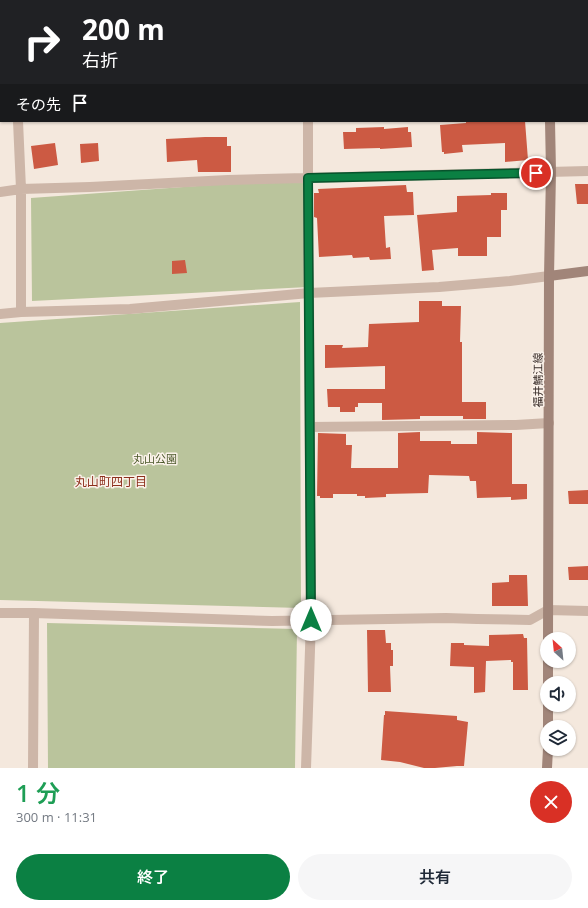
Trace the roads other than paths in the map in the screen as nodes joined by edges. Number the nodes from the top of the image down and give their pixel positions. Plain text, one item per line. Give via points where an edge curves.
1 (18, 122) edge
2 (308, 122) edge
3 (550, 122) edge
4 (588, 171) edge
5 (551, 172) junction
6 (308, 178) junction
7 (21, 189) junction
8 (0, 192) edge
9 (588, 271) edge
10 (549, 276) junction
11 (309, 293) junction
12 (21, 312) junction
13 (0, 314) edge
14 (549, 423) junction
15 (310, 427) junction
16 (548, 610) junction
17 (588, 611) edge
18 (0, 613) edge
19 (34, 613) junction
20 (311, 620) junction
21 (548, 632) edge
22 (548, 756) edge
23 (33, 768) edge
24 (306, 768) edge
25 (548, 768) edge

1 - 7 street
2 - 6 street
3 - 5 main road, 福井鯖江線
4 - 5 street
5 - 6 street
5 - 10 main road, 福井鯖江線
6 - 7 street
6 - 11 street
7 - 8 street
7 - 12 street
9 - 10 main road
10 - 11 street via 439,287
10 - 14 main road, 福井鯖江線
11 - 12 street via 130,309
11 - 15 street
12 - 13 street
14 - 15 street
14 - 16 main road, 福井鯖江線
15 - 20 street
16 - 17 street
16 - 20 street via 530,620
16 - 21 main road, 福井鯖江線
18 - 19 street
19 - 20 street via 265,621
19 - 23 street
20 - 24 street
22 - 25 main road

